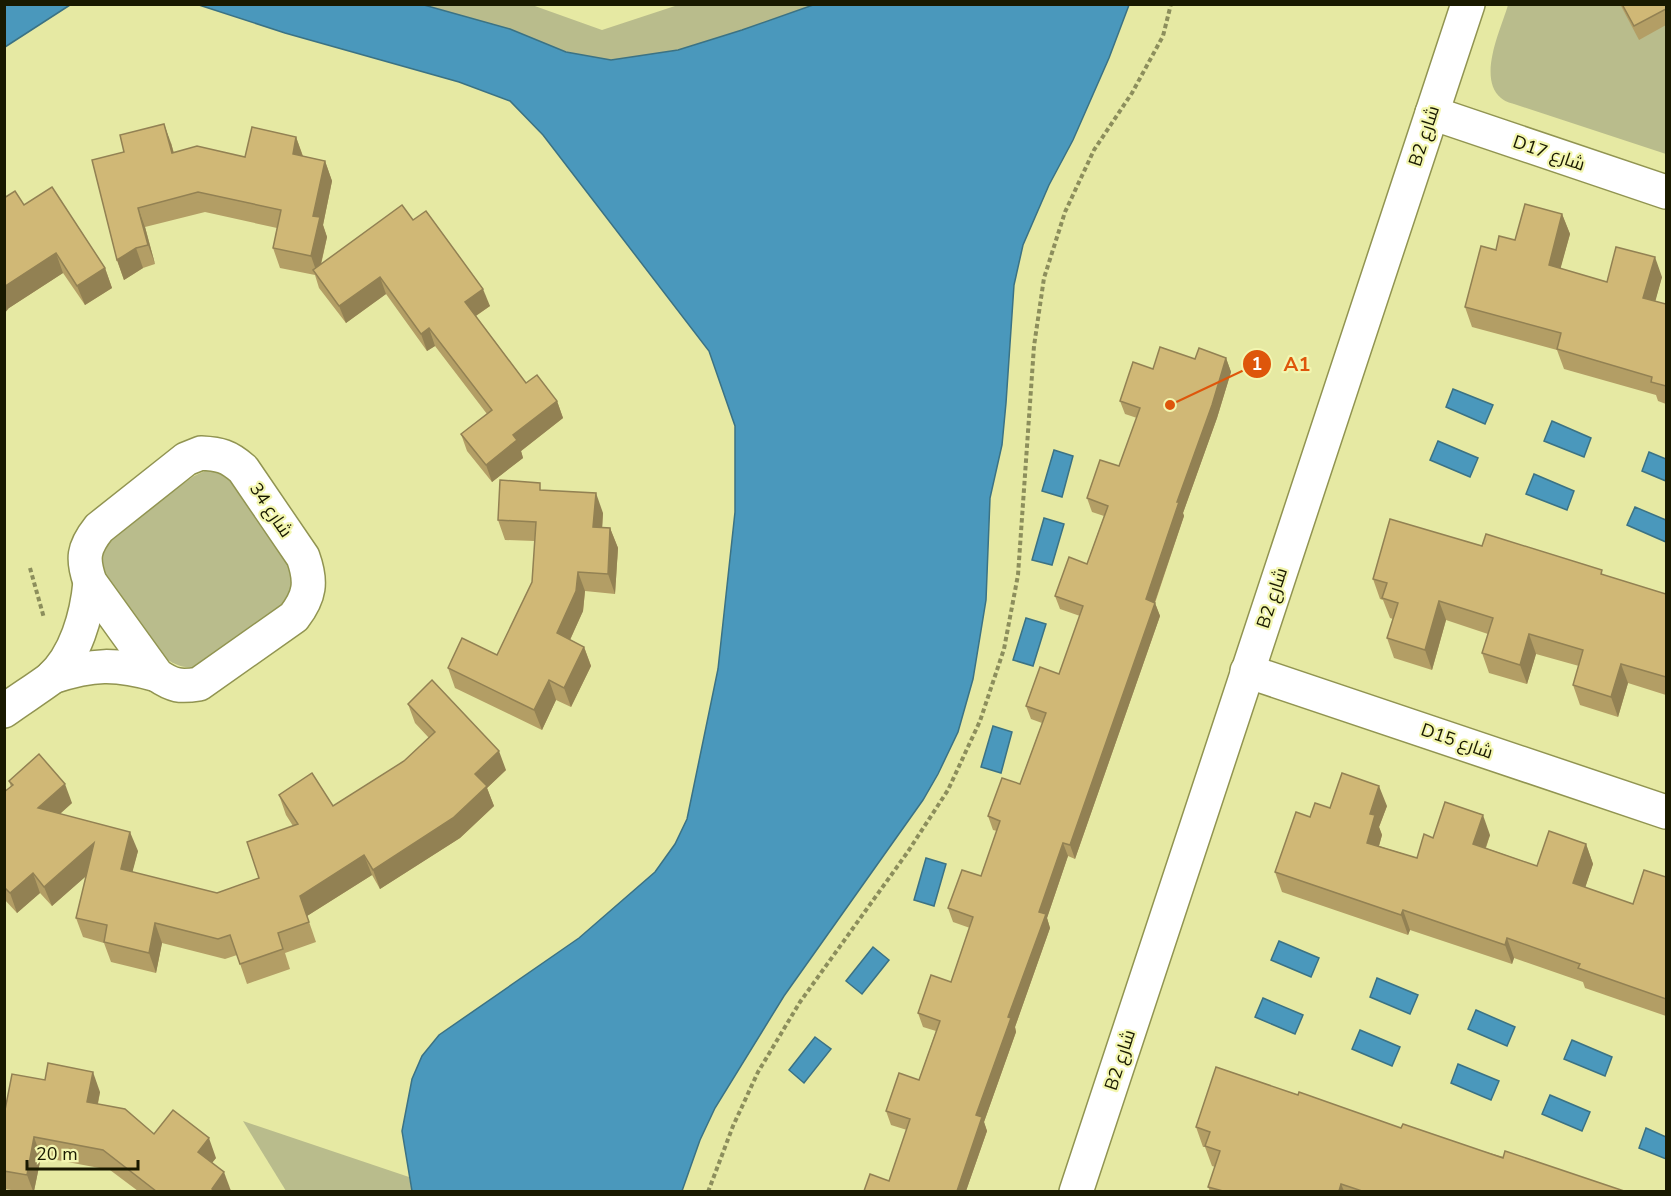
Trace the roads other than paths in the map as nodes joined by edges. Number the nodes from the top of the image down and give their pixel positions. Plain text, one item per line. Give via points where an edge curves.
1 (1468, 4) edge
2 (1432, 113) junction
3 (1666, 192) edge
4 (90, 582) junction
5 (1247, 671) junction
6 (157, 675) junction
7 (52, 677) junction
8 (4, 711) edge
9 (1666, 812) edge
10 (1076, 1191) edge

1 - 2 street, B2 شارع
2 - 3 street, D17 شارع
2 - 5 street, B2 شارع
4 - 6 street, شارع 34
4 - 6 street, شارع 34 via 85,554 99,528 186,459 201,453 216,454 243,469 303,557 309,588 304,604 294,617 199,684 170,684
4 - 7 street, شارع 34 via 80,633
5 - 9 street, D15 شارع
5 - 10 street, B2 شارع
6 - 7 street, شارع 34 via 104,666
7 - 8 street, شارع 34

